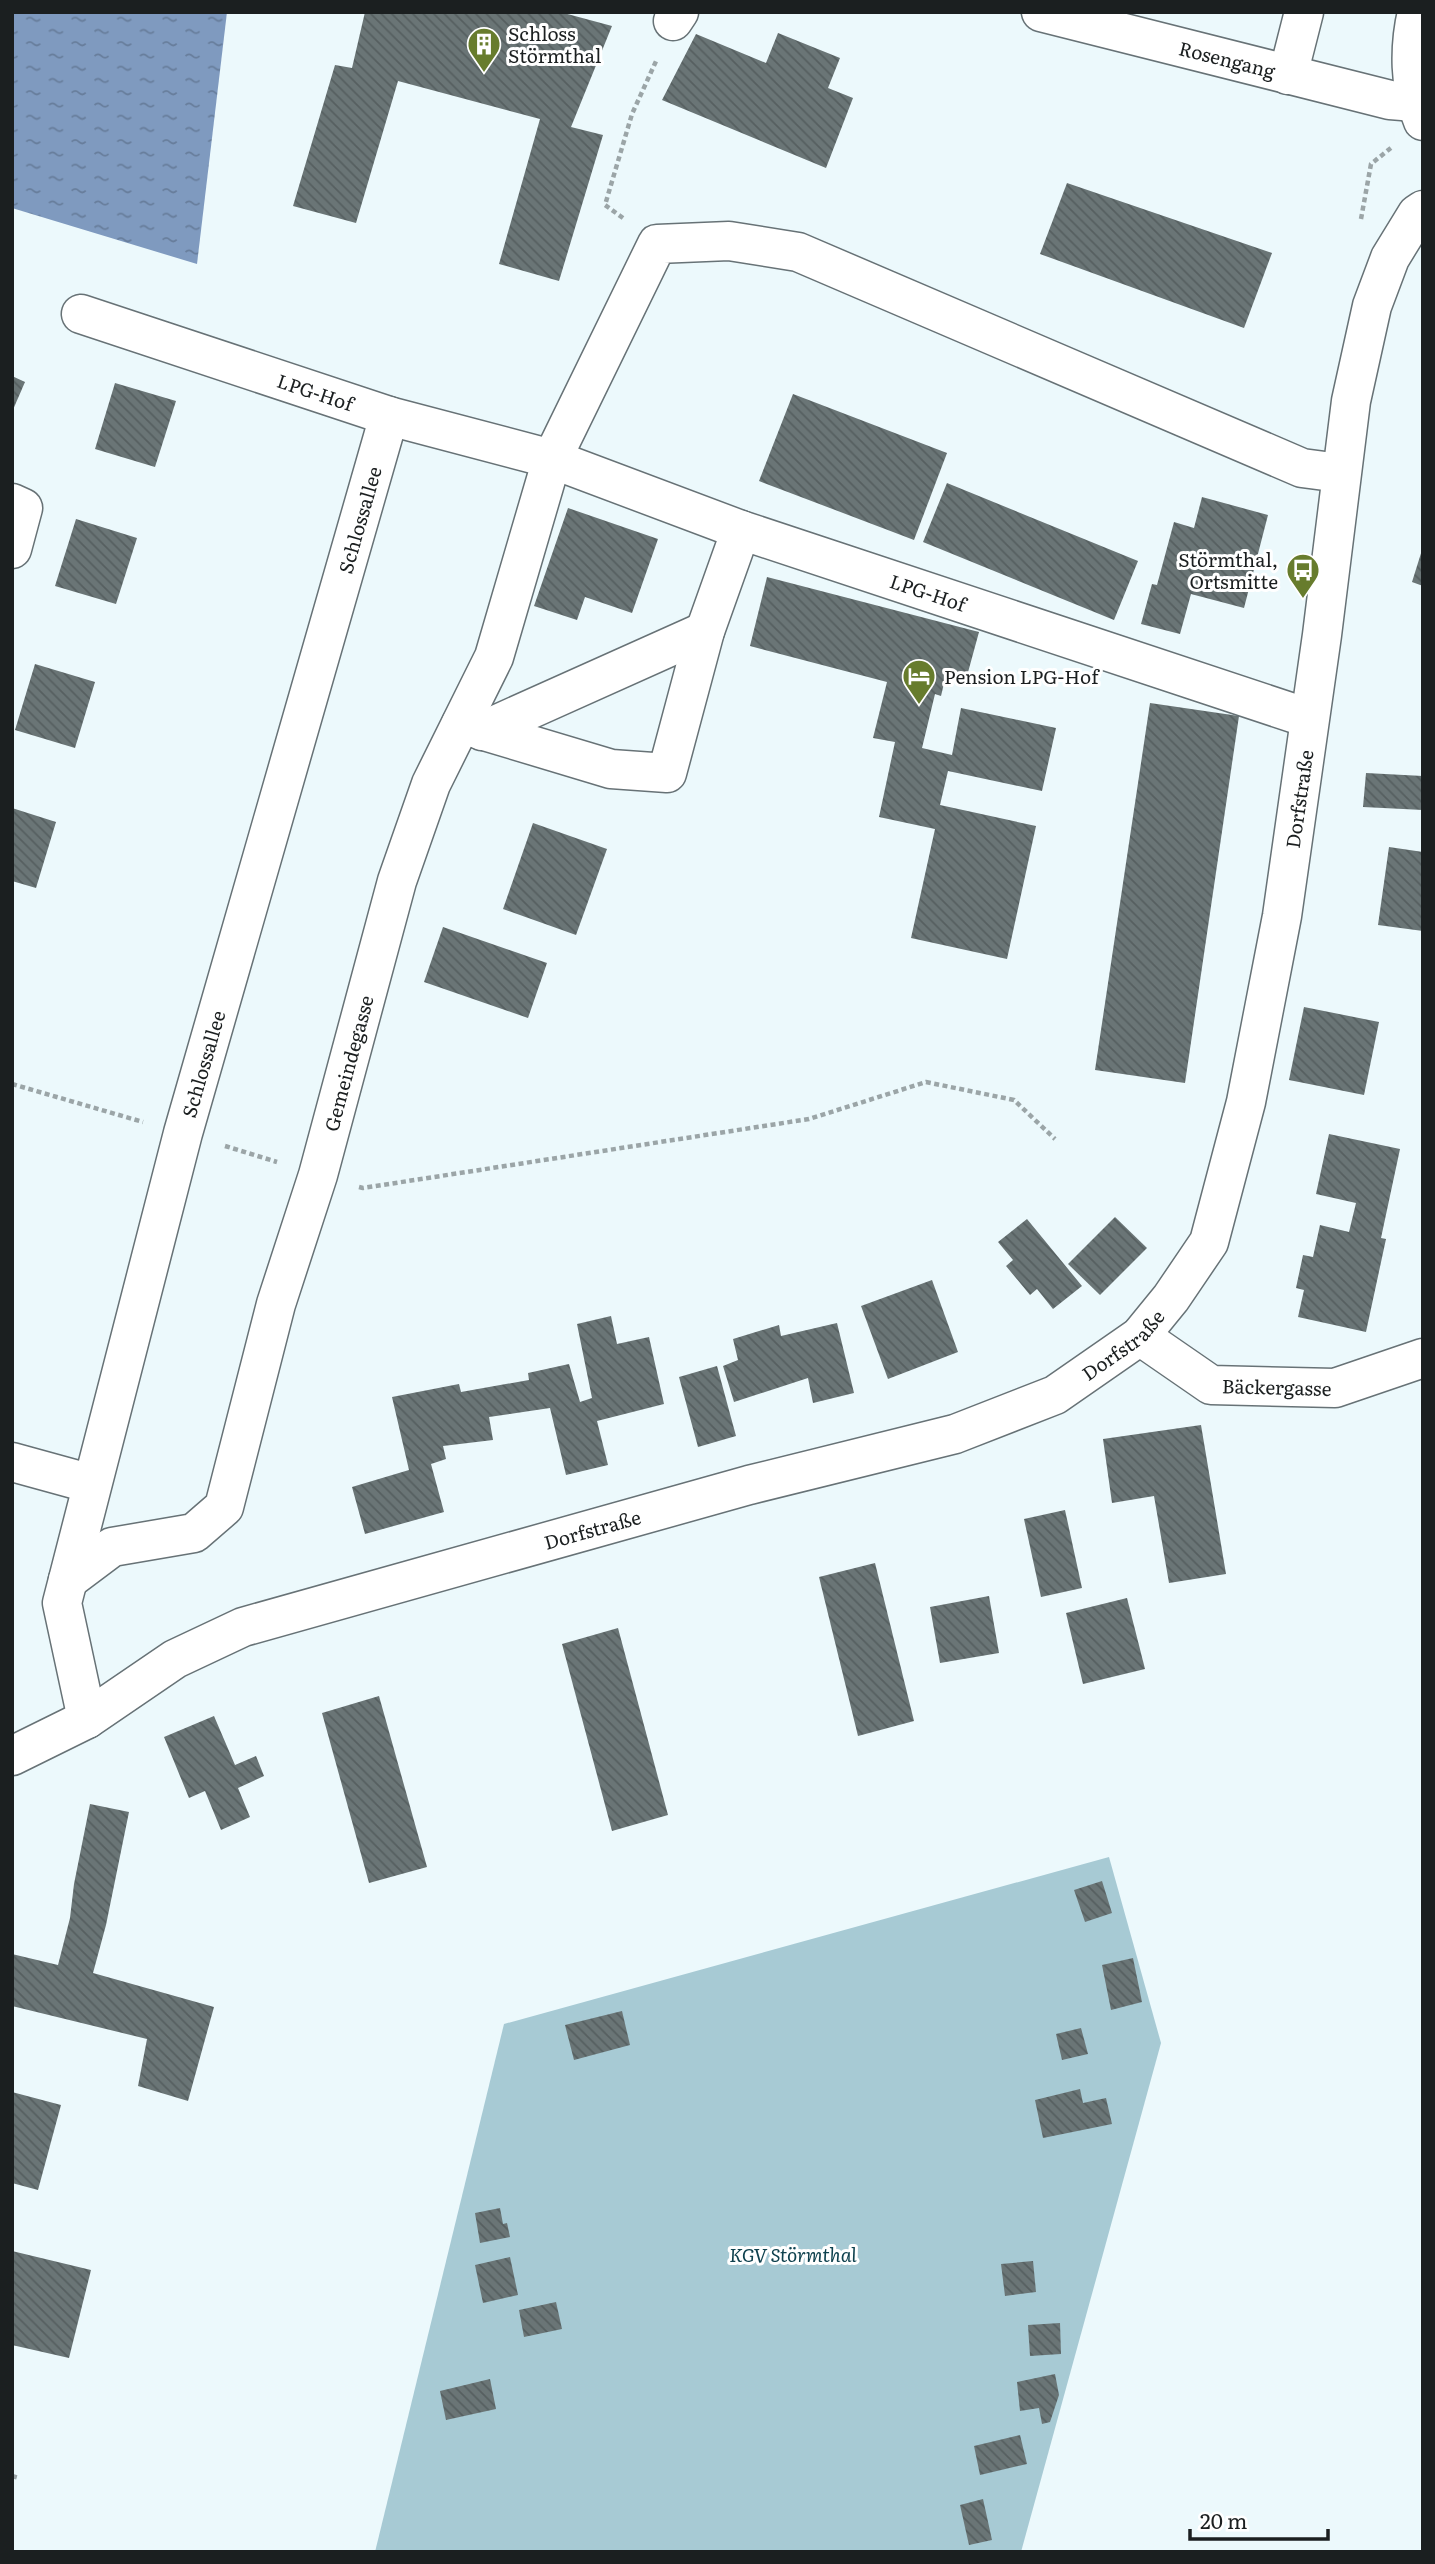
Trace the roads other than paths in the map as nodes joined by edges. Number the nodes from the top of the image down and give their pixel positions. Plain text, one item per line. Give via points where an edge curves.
1 (1041, 12) edge
2 (1304, 12) edge
3 (1417, 12) edge
4 (1288, 75) junction
5 (1419, 111) edge
6 (1423, 210) edge
7 (81, 314) dead end
8 (389, 416) junction
9 (552, 459) junction
10 (1340, 473) junction
11 (12, 503) edge
12 (741, 530) junction
13 (12, 549) edge
14 (705, 631) junction
15 (1308, 718) junction
16 (472, 727) junction
17 (1140, 1336) junction
18 (1423, 1358) edge
19 (12, 1462) edge
20 (92, 1484) junction
21 (68, 1580) junction
22 (87, 1719) junction
23 (12, 1756) edge

1 - 4 street, Rosengang
2 - 4 street
3 - 5 street via 1411,34
4 - 5 street, Rosengang
6 - 10 street, Dorfstraße via 1390,258 1372,306
7 - 8 street, LPG-Hof
8 - 9 street, LPG-Hof
8 - 20 street, Schlossallee via 184,1133
9 - 10 street via 657,244 729,241 798,252 1302,468
9 - 12 street, LPG-Hof
9 - 16 street, Gemeindegasse
10 - 15 street, Dorfstraße
11 - 13 street via 23,508
12 - 14 street
12 - 15 street, LPG-Hof
14 - 16 street
14 - 16 street via 667,773 611,769
15 - 17 street, Dorfstraße via 1282,916 1247,1102 1209,1242
16 - 21 street, Gemeindegasse via 432,784 397,881 318,1175 276,1304 224,1507 194,1533 112,1547
17 - 18 street, Bäckergasse via 1211,1385 1335,1388
17 - 22 street, Dorfstraße via 1055,1395 955,1434 749,1485 243,1627 175,1660
19 - 20 street
20 - 21 street, Schlossallee
21 - 22 street, Schlossallee via 62,1603
22 - 23 street, Dorfstraße

